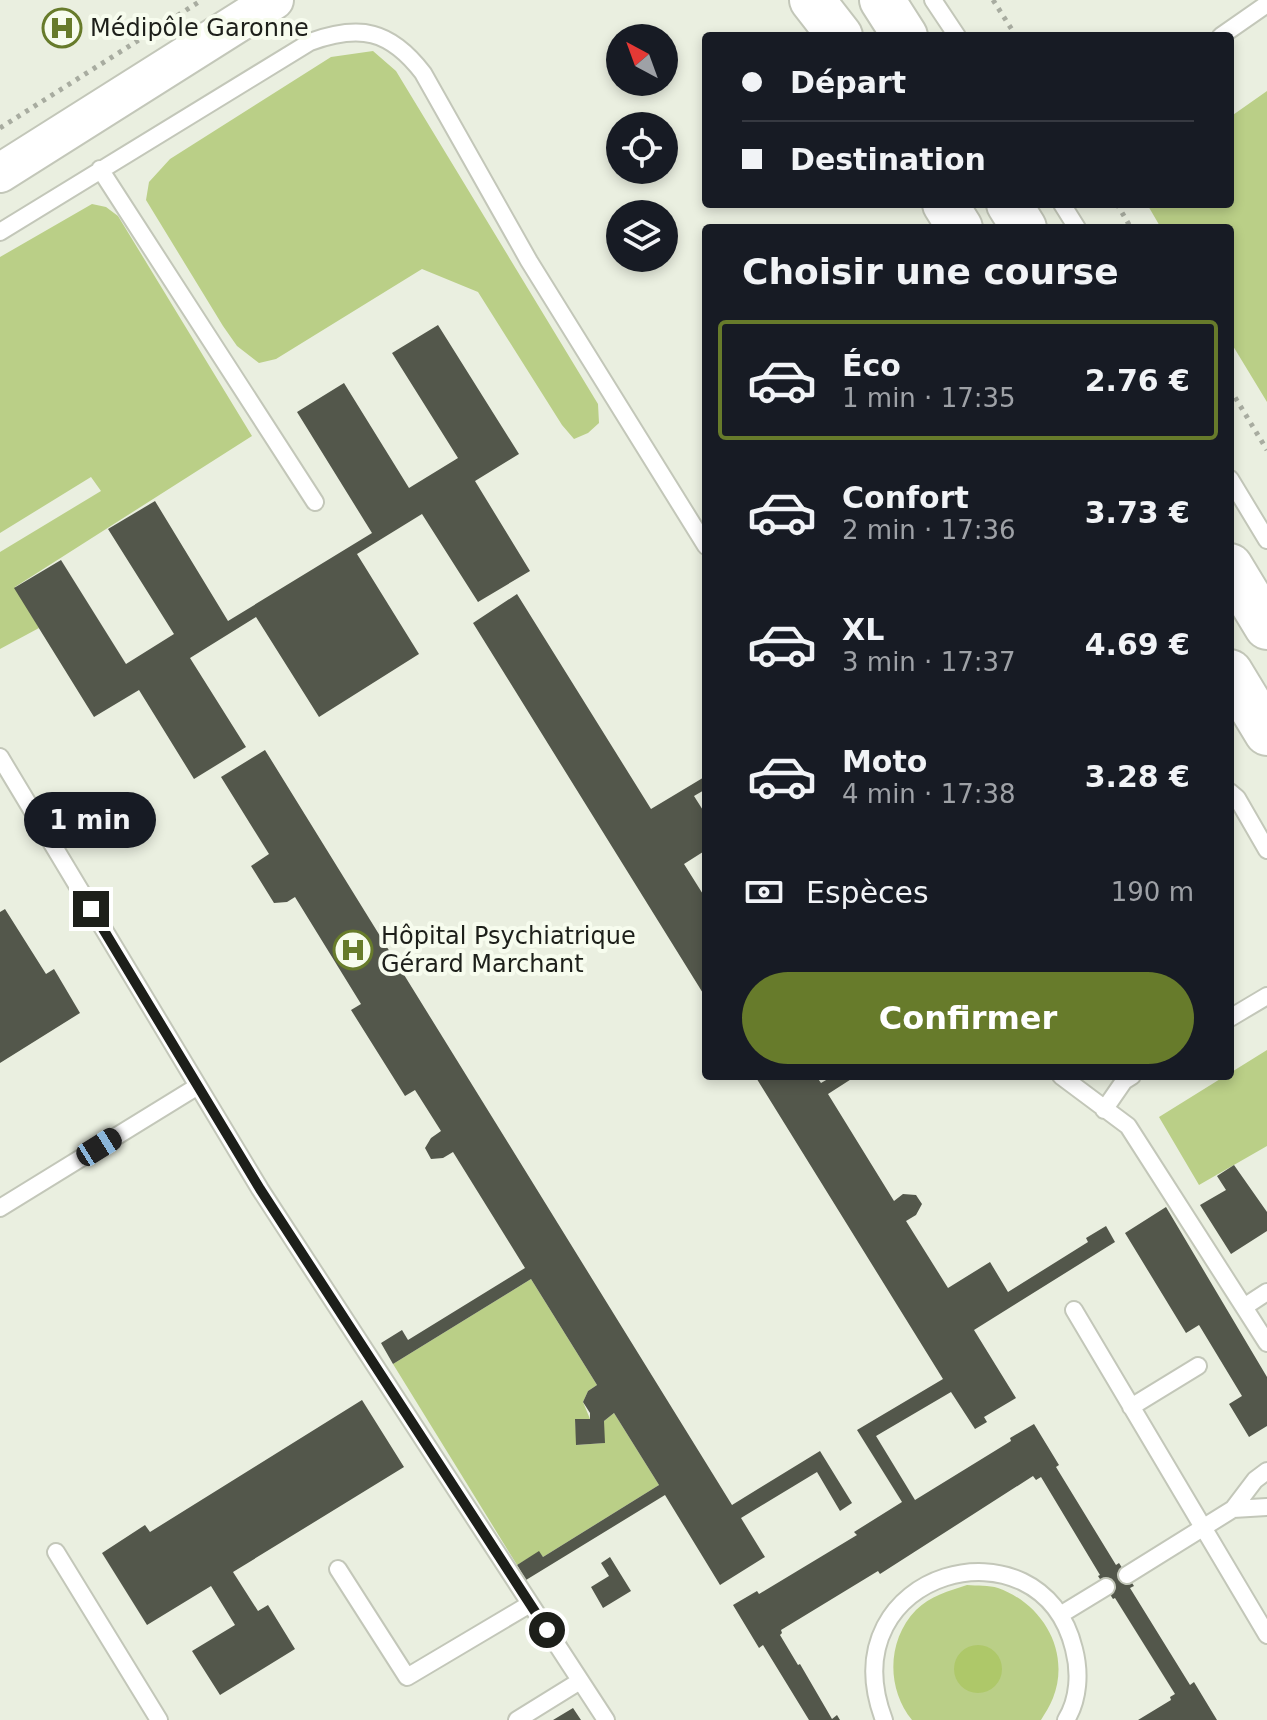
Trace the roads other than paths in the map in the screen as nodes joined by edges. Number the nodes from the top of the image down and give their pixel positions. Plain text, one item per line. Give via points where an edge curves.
1 (274, 0) edge
2 (812, 0) edge
3 (882, 0) edge
4 (933, 0) edge
5 (1267, 4) edge
6 (837, 32) edge
7 (902, 32) edge
8 (954, 32) edge
9 (1227, 32) edge
10 (100, 169) junction
11 (0, 173) edge
12 (0, 232) edge
13 (1234, 486) edge
14 (315, 502) dead end
15 (702, 540) edge
16 (1267, 540) edge
17 (1234, 573) edge
18 (1267, 627) edge
19 (1234, 679) edge
20 (1267, 733) edge
21 (0, 757) edge
22 (1234, 795) edge
23 (1267, 850) edge
24 (1267, 996) edge
25 (1234, 1016) edge
26 (1066, 1080) edge
27 (1124, 1080) edge
28 (198, 1086) junction
29 (1104, 1110) junction
30 (0, 1208) edge
31 (1267, 1292) edge
32 (1244, 1307) junction
33 (1074, 1310) dead end
34 (1267, 1343) edge
35 (1198, 1366) dead end
36 (1131, 1407) junction
37 (1267, 1471) edge
38 (1267, 1507) edge
39 (1233, 1509) junction
40 (1202, 1528) junction
41 (56, 1552) dead end
42 (338, 1569) dead end
43 (1127, 1575) dead end
44 (1106, 1587) dead end
45 (530, 1604) junction
46 (1060, 1615) junction
47 (1267, 1635) edge
48 (580, 1681) junction
49 (159, 1720) edge
50 (517, 1720) edge
51 (606, 1720) edge
52 (884, 1720) edge
53 (1066, 1720) edge

1 - 11 street
2 - 6 main road
3 - 7 main road
4 - 8 lane
5 - 9 lane
10 - 12 lane
10 - 14 lane
10 - 15 lane via 310,42 358,31 394,42 423,73 529,261
13 - 16 lane
17 - 18 main road
19 - 20 main road
21 - 28 lane
22 - 23 lane
24 - 25 lane
26 - 29 lane
27 - 29 lane
28 - 30 lane
28 - 45 lane
29 - 32 lane via 1128,1126
31 - 32 lane
32 - 34 lane
33 - 36 lane
35 - 36 lane
36 - 40 lane
37 - 39 lane
38 - 39 lane
39 - 40 lane
40 - 43 lane
40 - 47 lane
41 - 49 lane
42 - 45 lane via 407,1677
44 - 46 lane
45 - 48 lane
46 - 52 lane via 1021,1581 996,1573 945,1575 922,1586 886,1623 876,1647 875,1698
46 - 53 lane via 1078,1662 1077,1688
48 - 50 lane
48 - 51 lane

